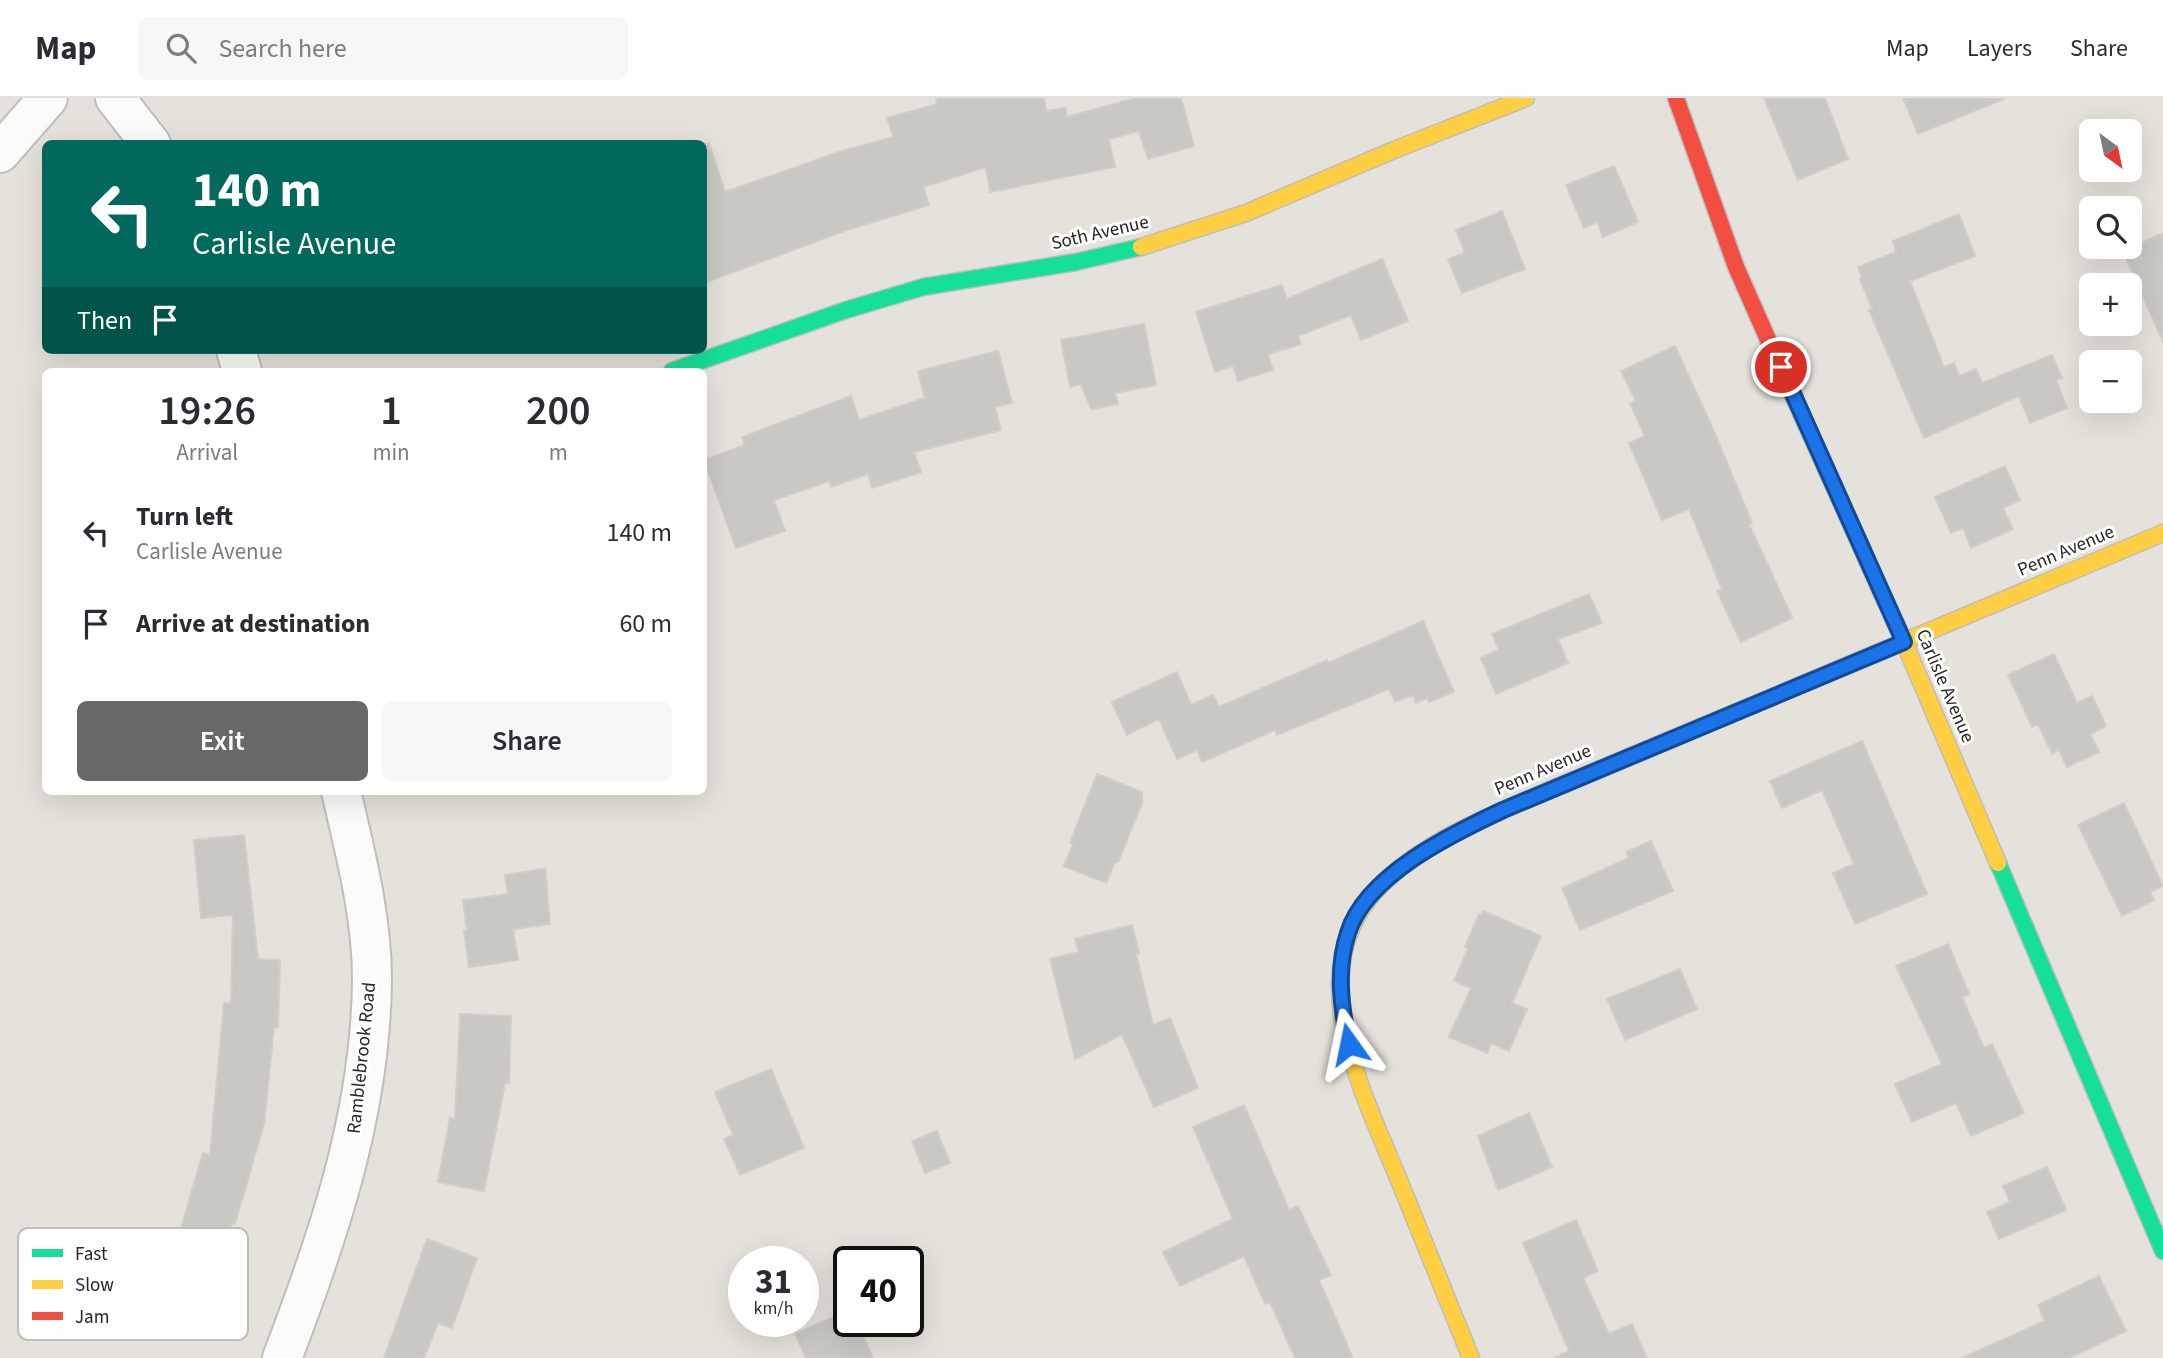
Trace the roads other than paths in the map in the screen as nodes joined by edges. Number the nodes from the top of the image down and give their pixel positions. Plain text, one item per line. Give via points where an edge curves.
1 (48, 98) edge
2 (115, 98) edge
3 (1526, 98) edge
4 (1676, 98) edge
5 (149, 140) edge
6 (0, 153) edge
7 (681, 368) edge
8 (2163, 533) edge
9 (1904, 642) junction
10 (342, 795) edge
11 (2163, 1251) edge
12 (282, 1358) edge
13 (1471, 1358) edge

1 - 6 street
2 - 5 street
3 - 7 street, Soth Avenue via 1246,213 1161,242 1076,262 923,287
4 - 9 street, Carlisle Avenue via 1736,267
8 - 9 street, Penn Avenue
9 - 11 street, Carlisle Avenue
9 - 13 street, Penn Avenue via 1455,832 1386,880 1368,898 1348,931 1341,1009 1355,1072
10 - 12 street, Ramblebrook Road via 367,912 370,1028 348,1164

